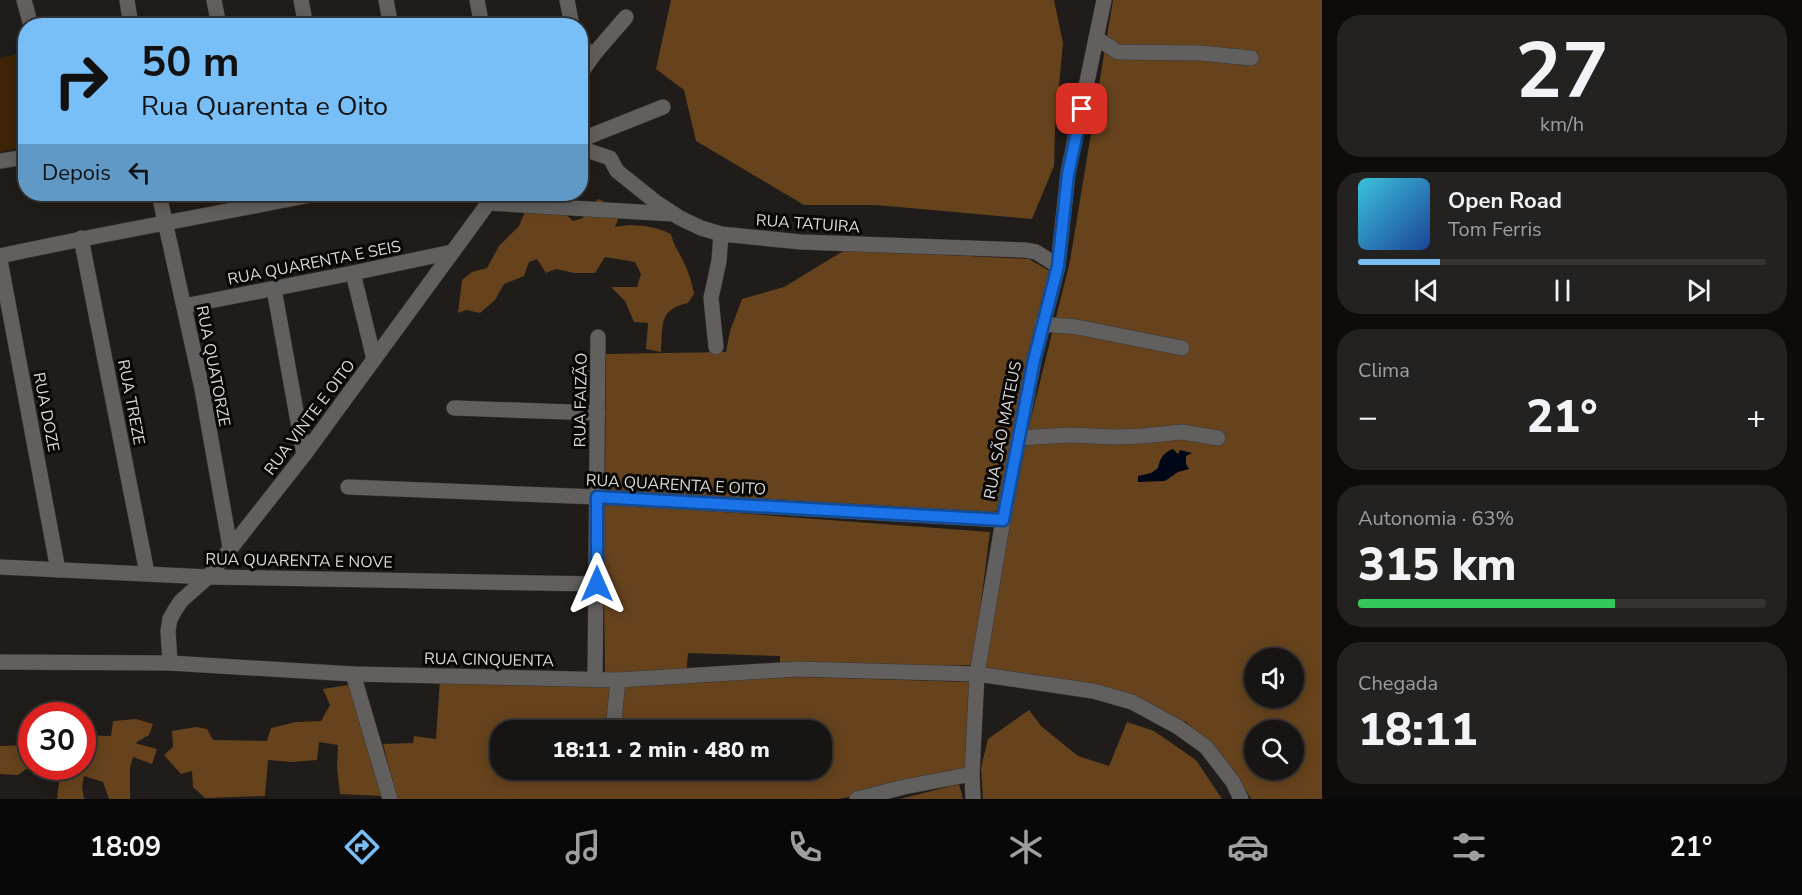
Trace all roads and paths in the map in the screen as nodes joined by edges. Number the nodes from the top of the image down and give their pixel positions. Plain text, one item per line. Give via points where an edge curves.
1 (24, 0) edge
2 (127, 0) edge
3 (214, 0) edge
4 (301, 0) edge
5 (386, 0) edge
6 (477, 0) edge
7 (567, 0) edge
8 (1104, 0) edge
9 (626, 17) dead end
10 (29, 18) edge
11 (130, 18) edge
12 (217, 18) edge
13 (304, 18) edge
14 (390, 18) edge
15 (481, 18) edge
16 (570, 18) edge
17 (1096, 38) junction
18 (588, 51) edge
19 (1251, 58) dead end
20 (663, 107) dead end
21 (588, 137) edge
22 (588, 151) edge
23 (18, 158) edge
24 (0, 161) edge
25 (160, 201) edge
26 (281, 201) edge
27 (489, 201) edge
28 (526, 201) edge
29 (675, 214) junction
30 (165, 224) junction
31 (721, 234) junction
32 (81, 238) junction
33 (452, 252) junction
34 (0, 256) edge
35 (0, 260) edge
36 (1058, 266) junction
37 (353, 273) junction
38 (274, 289) junction
39 (184, 306) junction
40 (1042, 324) junction
41 (598, 337) dead end
42 (716, 346) dead end
43 (1182, 348) dead end
44 (374, 359) junction
45 (454, 408) dead end
46 (598, 413) junction
47 (1018, 438) junction
48 (1218, 438) dead end
49 (304, 455) junction
50 (348, 487) dead end
51 (597, 497) junction
52 (1003, 520) junction
53 (230, 547) junction
54 (0, 567) edge
55 (58, 570) junction
56 (147, 573) junction
57 (208, 577) junction
58 (597, 584) junction
59 (0, 662) edge
60 (170, 663) junction
61 (353, 674) junction
62 (977, 674) junction
63 (595, 680) junction
64 (618, 680) junction
65 (614, 720) edge
66 (972, 774) junction
67 (390, 799) edge
68 (857, 799) edge
69 (974, 799) edge
70 (1241, 799) edge

1 - 10 street
2 - 11 street
3 - 12 street
4 - 13 street
5 - 14 street
6 - 15 street
7 - 16 street
8 - 17 street, RUA SÃO MATEUS
9 - 18 street
17 - 19 street via 1118,52
17 - 36 street, RUA SÃO MATEUS via 1068,174
20 - 21 street
22 - 29 street, RUA TATUIRA via 610,158 617,171
23 - 24 street
25 - 30 street, RUA QUATORZE
26 - 30 street
27 - 33 street, RUA VINTE E OITO
28 - 29 street
29 - 31 street, RUA TATUIRA
30 - 32 street
30 - 39 street, RUA QUATORZE
31 - 36 street, RUA TATUIRA via 801,242 1025,250
31 - 42 street via 711,298
32 - 34 street
32 - 56 street, RUA TREZE
33 - 37 street, RUA QUARENTA E SEIS
33 - 44 street, RUA VINTE E OITO
35 - 55 street, RUA DOZE
36 - 40 street, RUA SÃO MATEUS
37 - 38 street, RUA QUARENTA E SEIS
37 - 44 street
38 - 39 street, RUA QUARENTA E SEIS
38 - 49 street
39 - 53 street, RUA QUATORZE
40 - 43 street
40 - 47 street, RUA SÃO MATEUS
41 - 46 street, RUA FAIZÃO
44 - 49 street, RUA VINTE E OITO
45 - 46 street
46 - 51 street, RUA FAIZÃO
47 - 48 street via 1182,432
47 - 52 street, RUA SÃO MATEUS
49 - 53 street, RUA VINTE E OITO
50 - 51 street, RUA QUARENTA E OITO
51 - 52 street, RUA QUARENTA E OITO
51 - 58 street, RUA FAIZÃO
52 - 62 street, RUA SÃO MATEUS
53 - 57 street, RUA VINTE E OITO
54 - 55 street, RUA QUARENTA E NOVE
55 - 56 street, RUA QUARENTA E NOVE
56 - 57 street, RUA QUARENTA E NOVE
57 - 58 street, RUA QUARENTA E NOVE
57 - 60 street, RUA VINTE E OITO via 181,601 170,619
58 - 63 street, RUA FAIZÃO
59 - 60 street, RUA CINQUENTA
60 - 61 street, RUA CINQUENTA
61 - 63 street, RUA CINQUENTA
61 - 67 street
62 - 64 street, RUA CINQUENTA via 797,669
62 - 66 street, RUA SÃO MATEUS
62 - 70 street, RUA CINQUENTA via 1093,691 1139,706 1206,747
63 - 64 street, RUA CINQUENTA
64 - 65 street
66 - 68 street
66 - 69 street, RUA SÃO MATEUS

